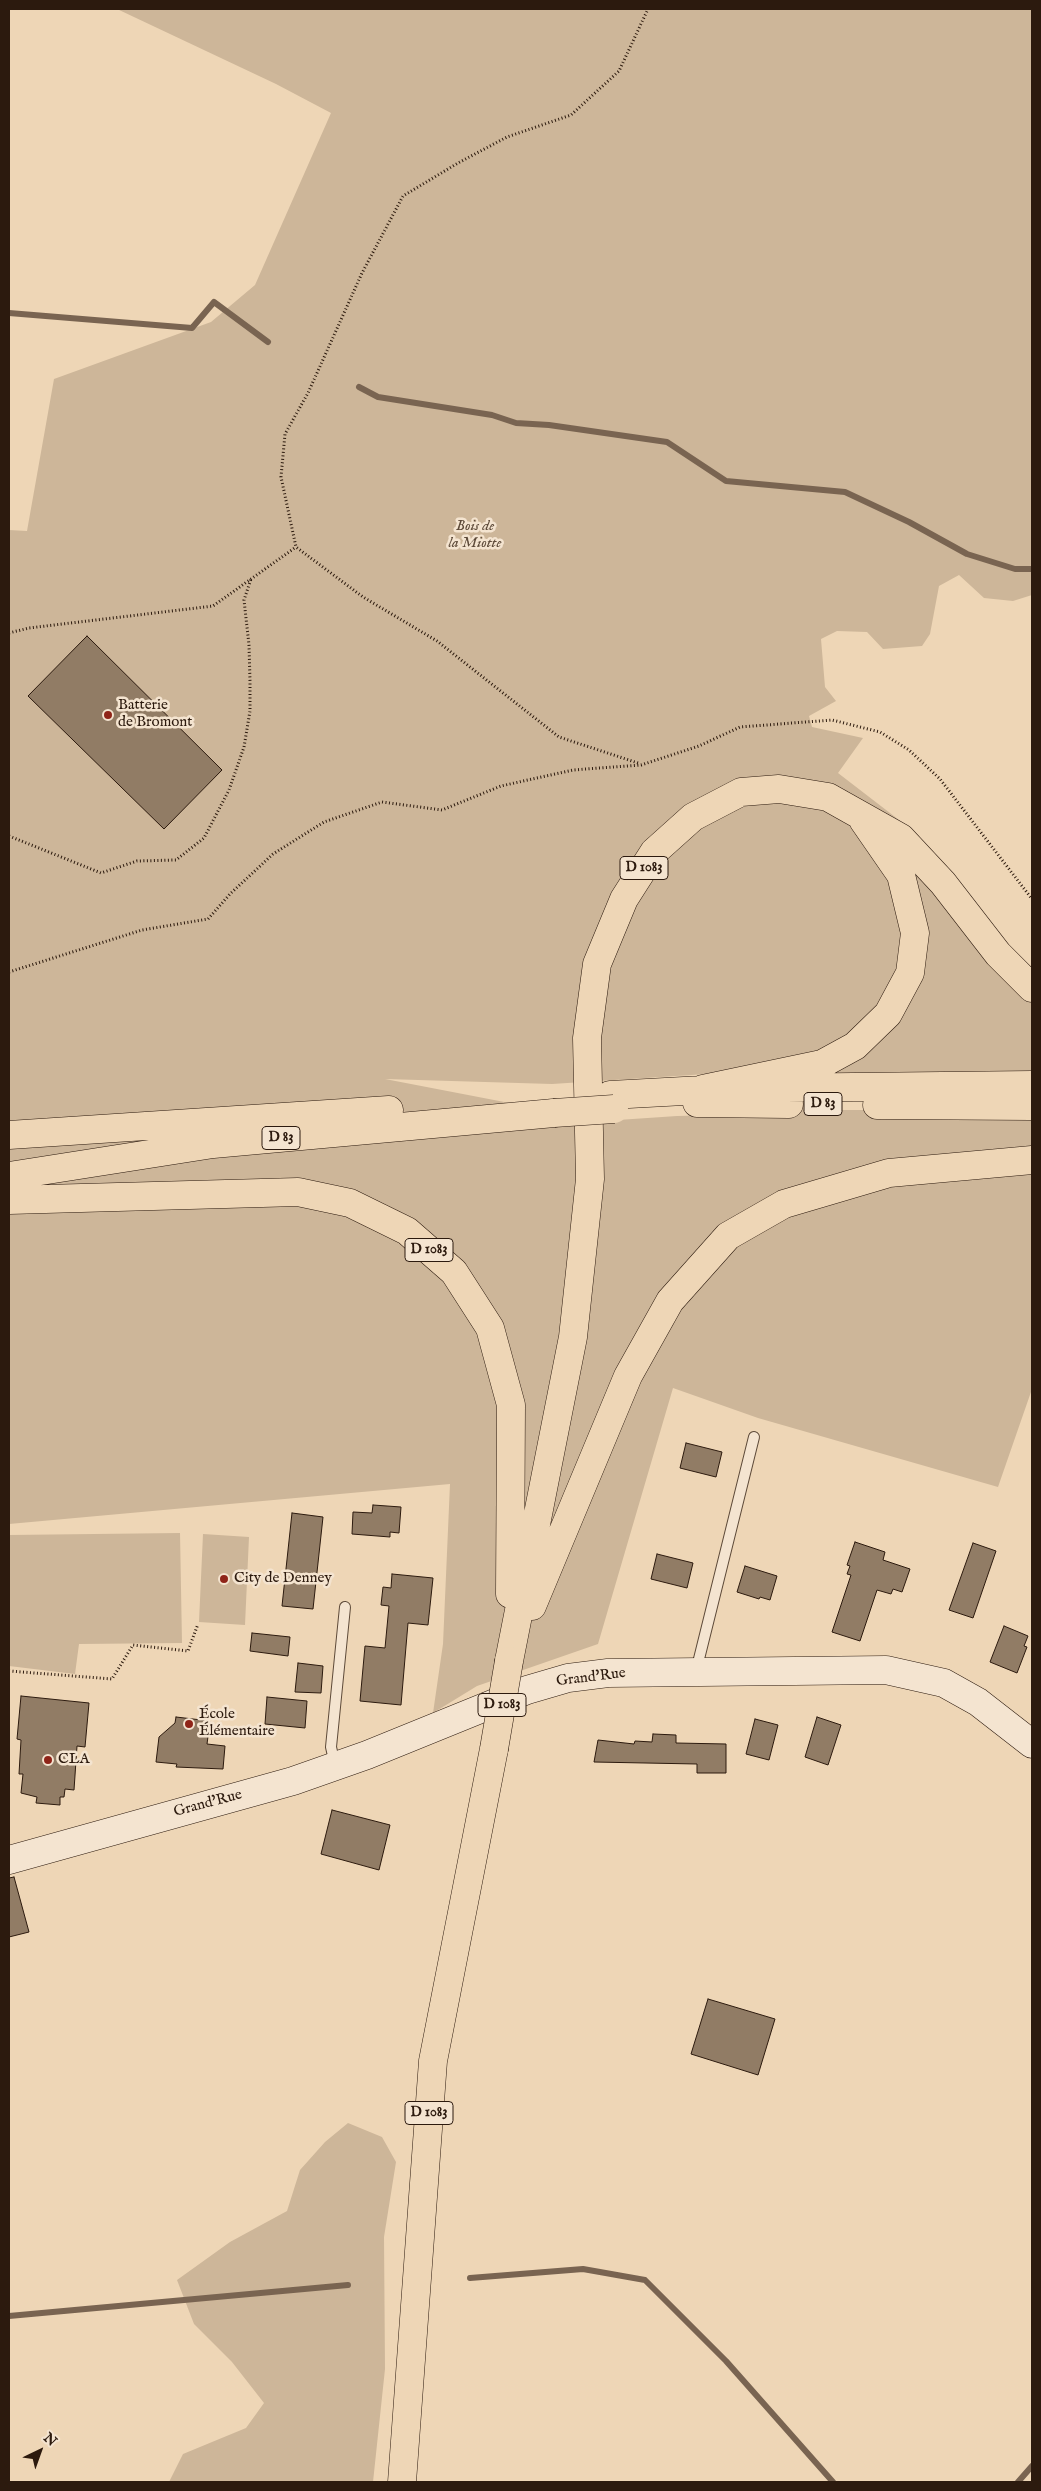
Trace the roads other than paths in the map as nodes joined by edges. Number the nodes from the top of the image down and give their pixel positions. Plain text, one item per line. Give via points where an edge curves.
1 (859, 813) junction
2 (1032, 988) edge
3 (1032, 1085) edge
4 (703, 1089) junction
5 (612, 1102) junction
6 (1032, 1106) edge
7 (554, 1107) junction
8 (9, 1135) edge
9 (1032, 1160) edge
10 (9, 1176) edge
11 (9, 1200) edge
12 (754, 1436) dead end
13 (345, 1607) dead end
14 (509, 1661) junction
15 (695, 1672) junction
16 (1032, 1744) edge
17 (336, 1766) junction
18 (9, 1860) edge
19 (402, 2482) edge

1 - 2 main road, D 1083 via 901,838 943,883 998,954
1 - 4 main road, D 1083 via 900,875 915,932 910,974 888,1014 856,1046 822,1064
1 - 14 main road, D 1083 via 828,797 779,789 741,792 693,817 654,852 624,899 598,964 587,1038 590,1179 573,1337
3 - 4 main road, D 83
4 - 5 main road, D 83
5 - 6 main road, D 83
5 - 7 main road, D 83, bridge
7 - 8 main road, D 83
7 - 10 main road, D 83 via 213,1144
9 - 14 main road, D 1083 via 889,1173 784,1204 728,1236 670,1301 628,1376
11 - 14 main road, D 1083 via 298,1192 350,1203 406,1231 454,1272 490,1328 511,1405
12 - 15 lane
13 - 17 lane via 331,1747
14 - 19 main road, D 1083, bridge via 433,2061
15 - 16 street, Grand'Rue via 886,1670 944,1683 978,1702
15 - 17 street, Grand'Rue via 608,1673 568,1678 527,1690
17 - 18 street, Grand'Rue via 293,1781

